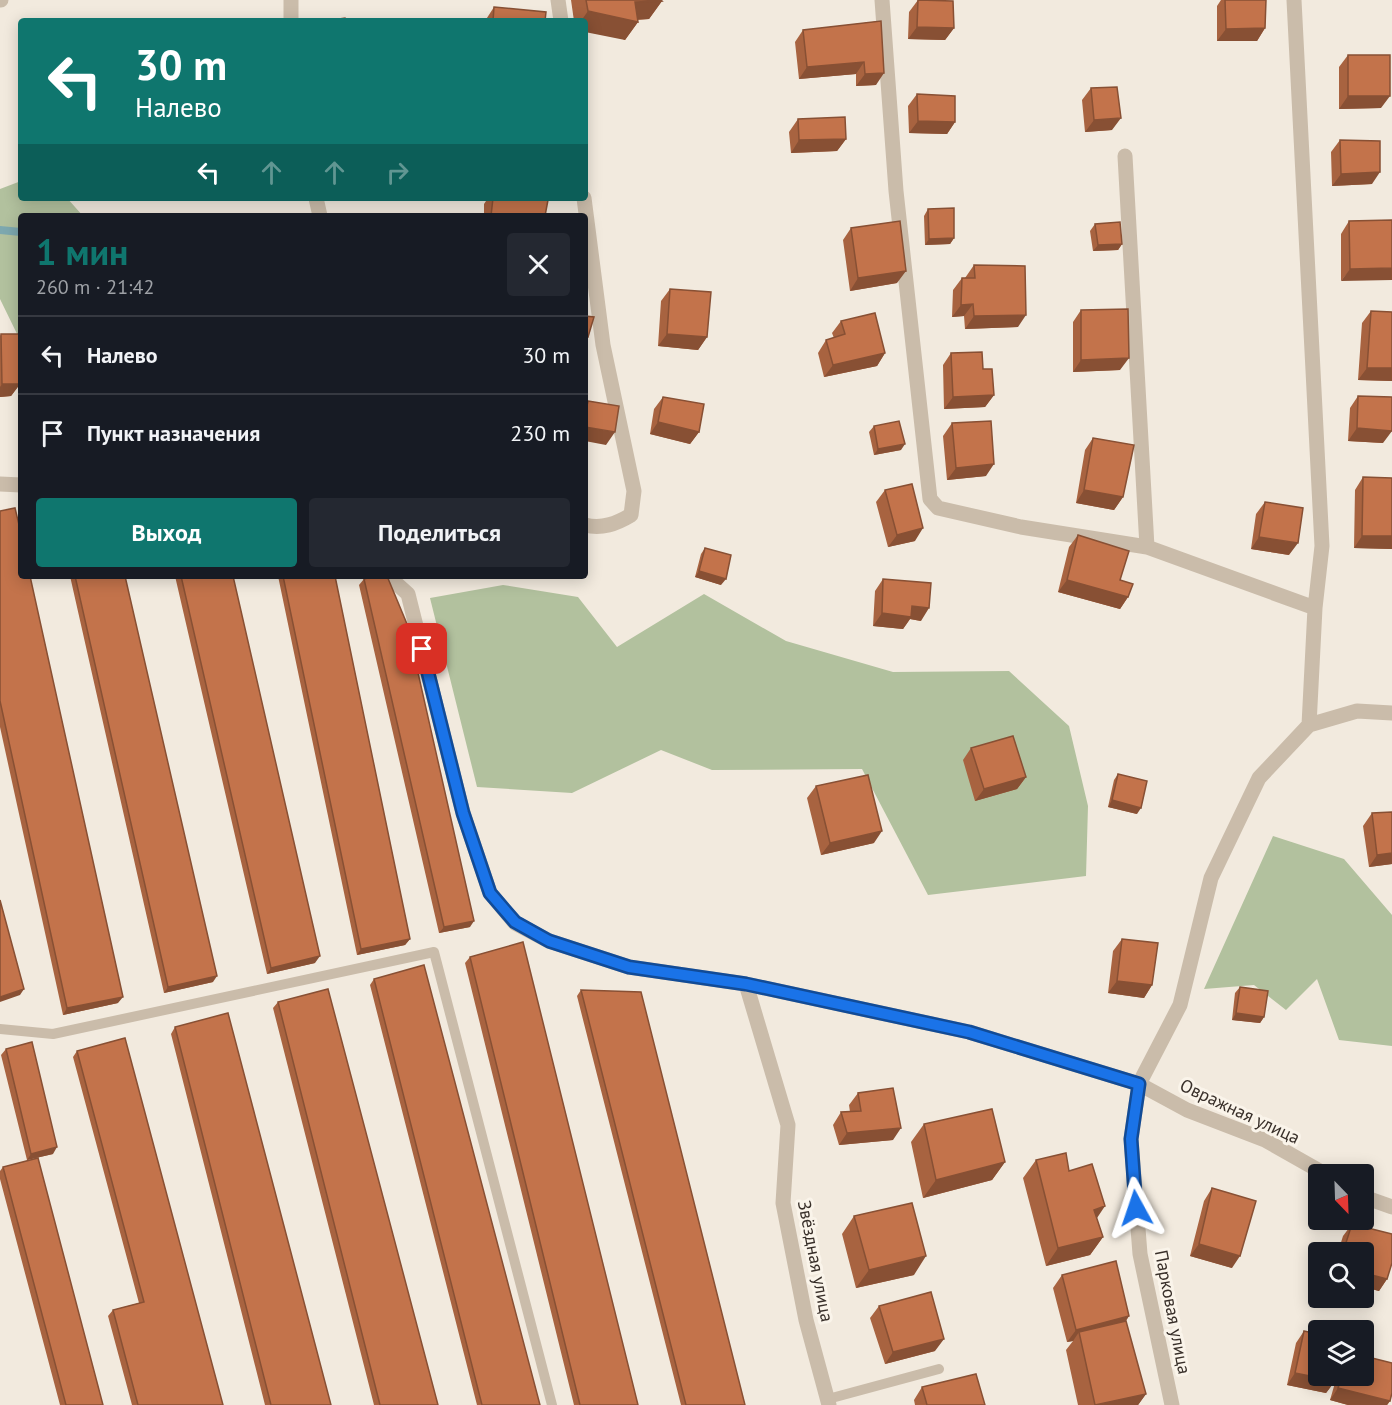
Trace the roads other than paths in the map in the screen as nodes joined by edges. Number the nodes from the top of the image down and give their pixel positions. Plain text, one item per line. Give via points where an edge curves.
1 (291, 0) edge
2 (558, 0) edge
3 (882, 0) edge
4 (1294, 0) edge
5 (291, 18) edge
6 (561, 18) edge
7 (1125, 156) dead end
8 (588, 229) edge
9 (0, 484) edge
10 (18, 485) edge
11 (588, 526) edge
12 (1147, 547) junction
13 (390, 579) edge
14 (1315, 608) junction
15 (1392, 713) edge
16 (1309, 725) junction
17 (746, 984) junction
18 (0, 1029) edge
19 (1139, 1084) junction
20 (1308, 1164) edge
21 (1374, 1201) edge
22 (1392, 1207) edge
23 (939, 1370) dead end
24 (829, 1402) edge
25 (552, 1405) edge
26 (1172, 1405) edge

1 - 5 street
2 - 6 street
3 - 12 street via 896,191 930,499 938,508 1021,527
4 - 14 street via 1322,546
7 - 12 street
8 - 11 street via 603,345 634,491 631,515 616,524
9 - 10 street
12 - 14 street
13 - 17 street, Овражная улица via 408,594 463,813 490,893 515,922 549,941 629,967
14 - 16 street
15 - 16 street via 1357,711
16 - 19 street, Парковая улица via 1259,778 1211,878 1180,1005
17 - 19 street, Овражная улица via 969,1032
17 - 24 street, Звёздная улица via 788,1125 783,1203
18 - 25 lane via 53,1034 434,952
19 - 20 street, Овражная улица via 1186,1110 1265,1140
19 - 26 street, Парковая улица via 1131,1139 1140,1254
21 - 22 street
23 - 24 lane

